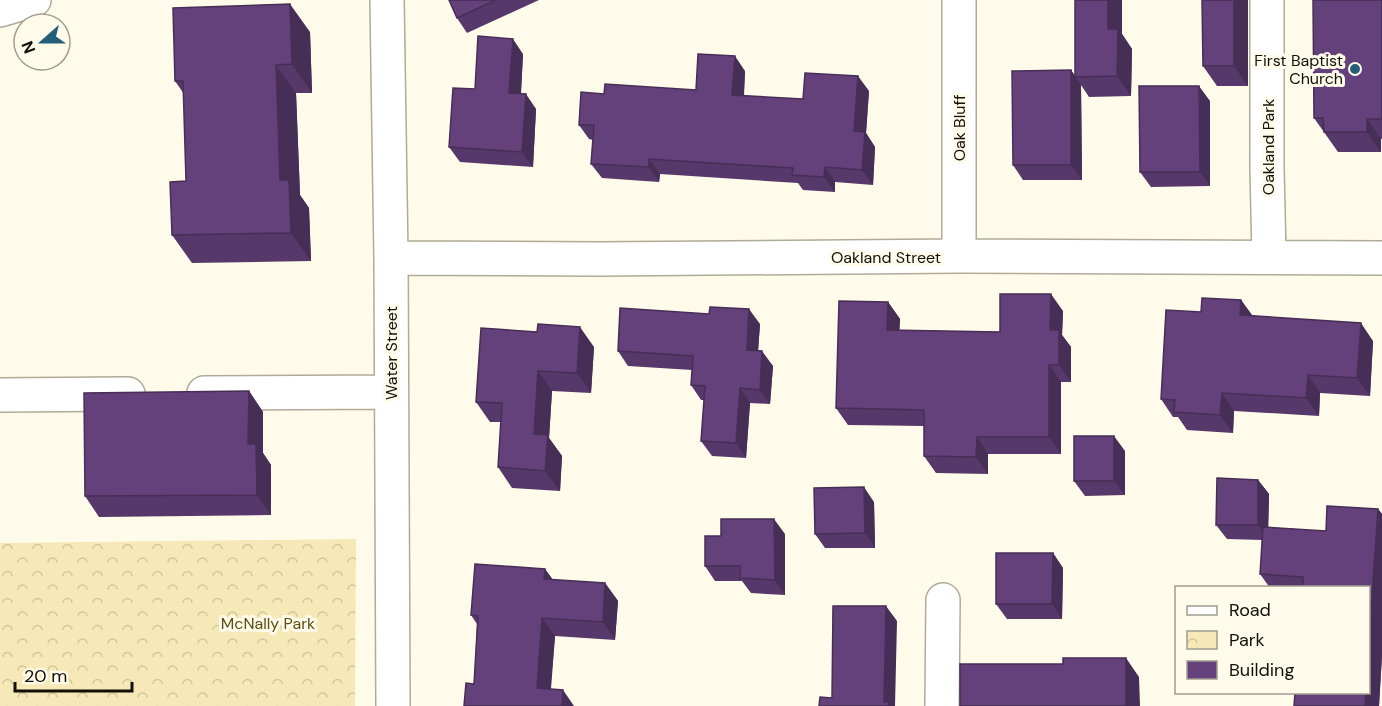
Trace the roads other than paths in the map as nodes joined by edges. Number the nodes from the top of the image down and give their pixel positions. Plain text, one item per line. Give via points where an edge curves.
1 (34, 0) edge
2 (387, 0) edge
3 (959, 0) edge
4 (1268, 0) edge
5 (0, 10) edge
6 (958, 256) junction
7 (1269, 257) junction
8 (391, 258) junction
9 (1382, 258) edge
10 (391, 392) junction
11 (0, 395) edge
12 (943, 600) dead end
13 (393, 706) edge
14 (942, 706) edge

1 - 5 street
2 - 8 street, Water Street
3 - 6 street, Oak Bluff
4 - 7 street, Oakland Park
6 - 7 street, Oakland Street
6 - 8 street, Oakland Street
7 - 9 street, Oakland Street
8 - 10 street, Water Street
10 - 11 street
10 - 13 street, Water Street
12 - 14 street

